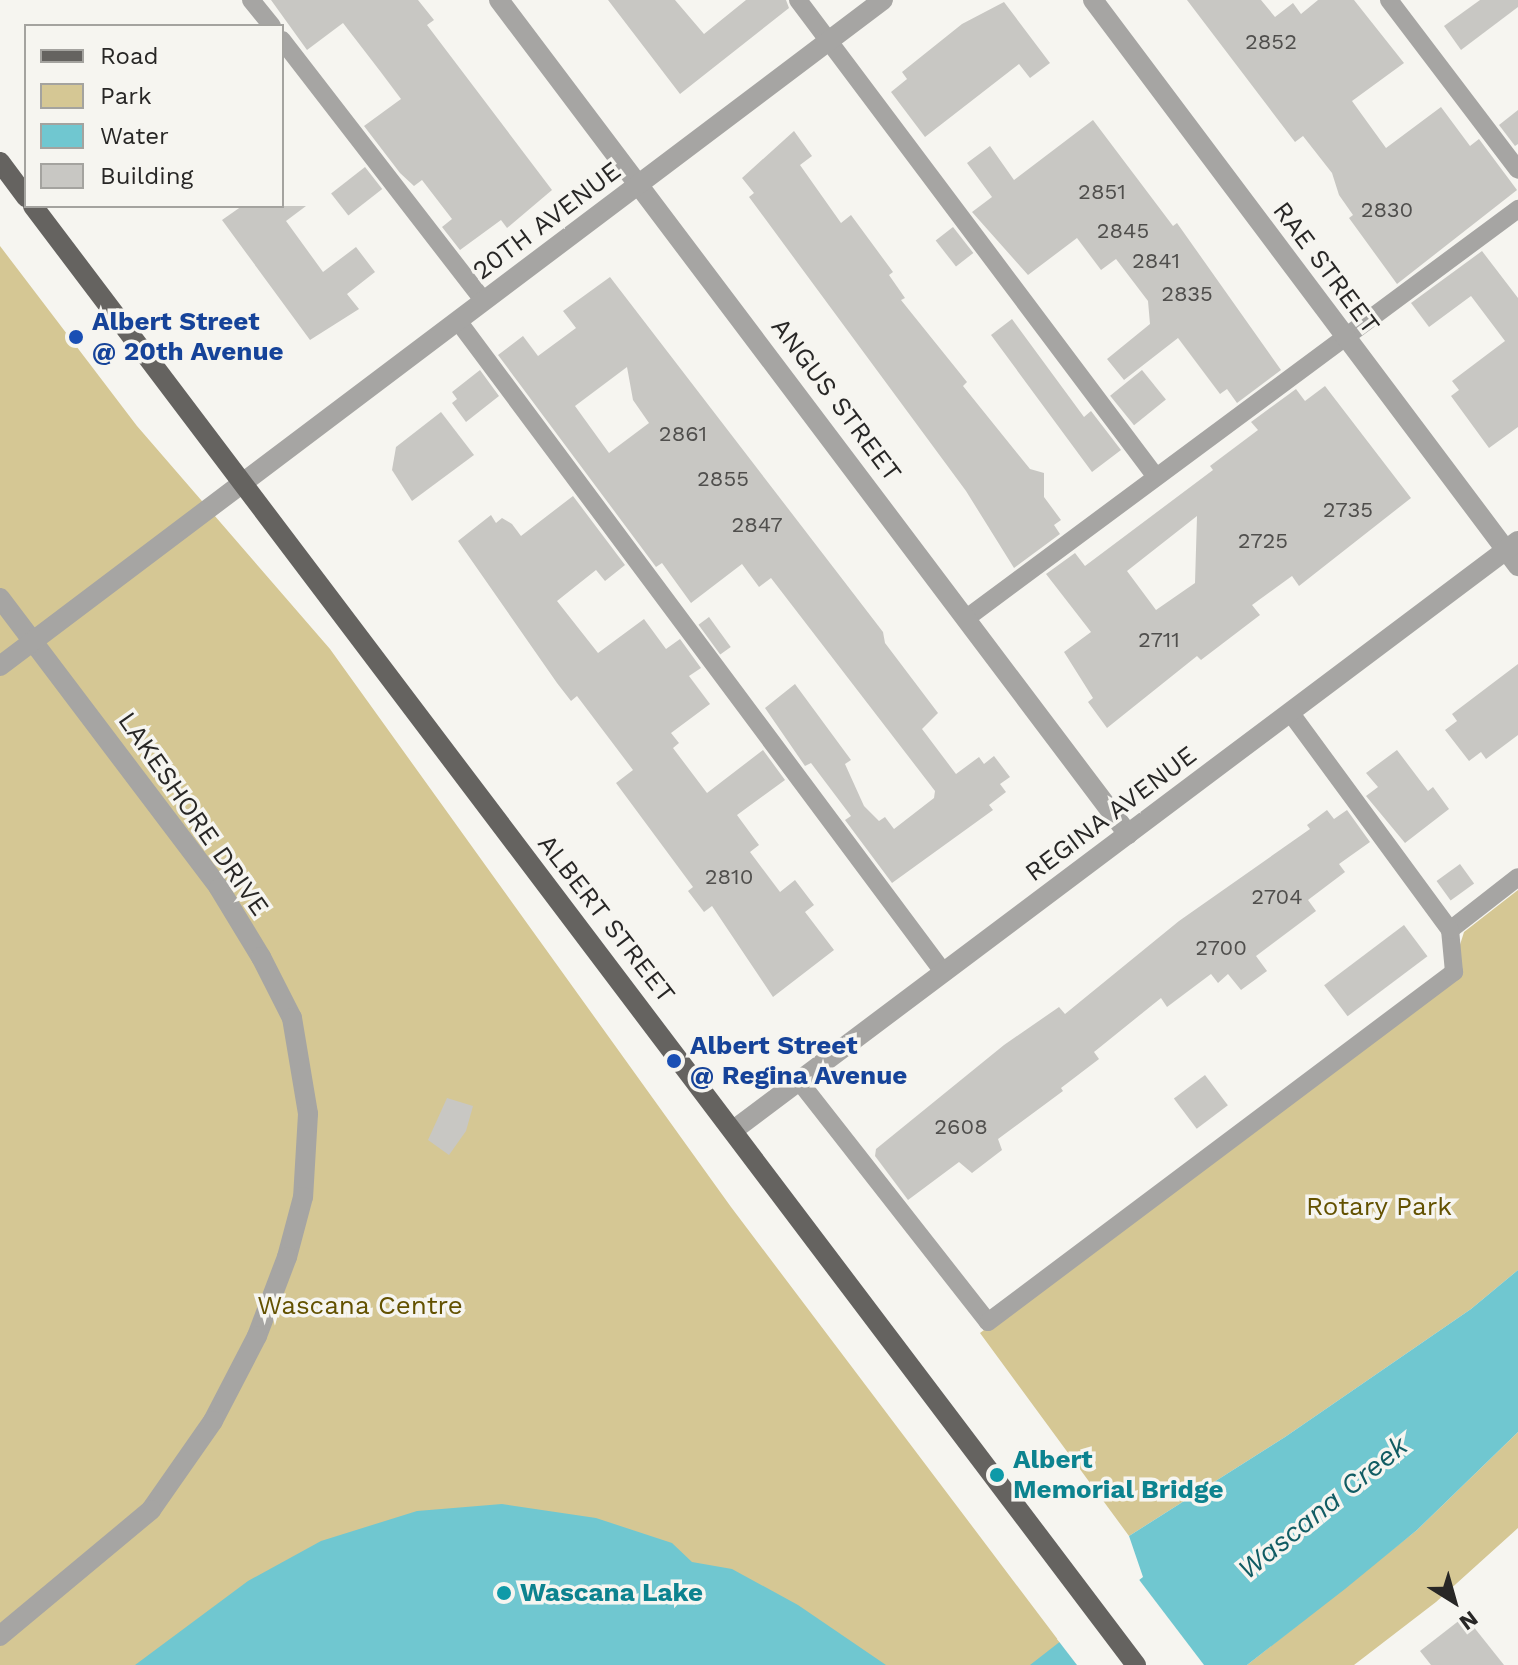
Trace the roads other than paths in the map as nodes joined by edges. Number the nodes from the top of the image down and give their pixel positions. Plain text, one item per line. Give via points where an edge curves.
1 (251, 0) edge
2 (499, 0) edge
3 (798, 0) edge
4 (883, 0) edge
5 (1093, 0) edge
6 (1389, 0) edge
7 (270, 24) edge
8 (829, 41) junction
9 (284, 43) edge
10 (0, 162) edge
11 (1518, 170) edge
12 (640, 183) junction
13 (24, 194) edge
14 (34, 208) edge
15 (1518, 209) edge
16 (484, 301) junction
17 (458, 321) junction
18 (1343, 335) junction
19 (1156, 477) junction
20 (242, 485) junction
21 (1514, 553) edge
22 (0, 598) edge
23 (968, 617) junction
24 (33, 641) junction
25 (0, 666) edge
26 (1290, 712) junction
27 (1128, 834) junction
28 (1518, 877) edge
29 (1450, 930) junction
30 (944, 973) junction
31 (799, 1081) junction
32 (735, 1129) junction
33 (0, 1636) edge
34 (1136, 1665) edge

1 - 7 lane
2 - 12 street, ANGUS STREET
3 - 8 lane
4 - 8 street, 20TH AVENUE
5 - 18 street, RAE STREET
6 - 11 lane
8 - 12 street, 20TH AVENUE
8 - 19 lane
9 - 16 lane
10 - 13 main road
12 - 16 street, 20TH AVENUE
12 - 23 street, ANGUS STREET
14 - 20 main road, ALBERT STREET
15 - 18 lane
16 - 17 street, 20TH AVENUE
17 - 20 street, 20TH AVENUE
17 - 30 lane
18 - 19 lane
18 - 21 street, RAE STREET
19 - 23 lane
20 - 24 street, 20TH AVENUE
20 - 32 main road, ALBERT STREET
21 - 26 street, REGINA AVENUE
22 - 24 street, LAKESHORE DRIVE
23 - 27 street, ANGUS STREET
24 - 25 street, 20TH AVENUE
24 - 33 street, LAKESHORE DRIVE via 219,888 261,957 292,1018 308,1114 303,1197 287,1257 257,1336 213,1421 151,1510 88,1568
26 - 27 street, REGINA AVENUE
26 - 29 lane
27 - 30 street, REGINA AVENUE
28 - 29 lane
29 - 31 lane via 1454,972 988,1322
30 - 31 street, REGINA AVENUE
31 - 32 street, REGINA AVENUE
32 - 34 main road, ALBERT STREET

